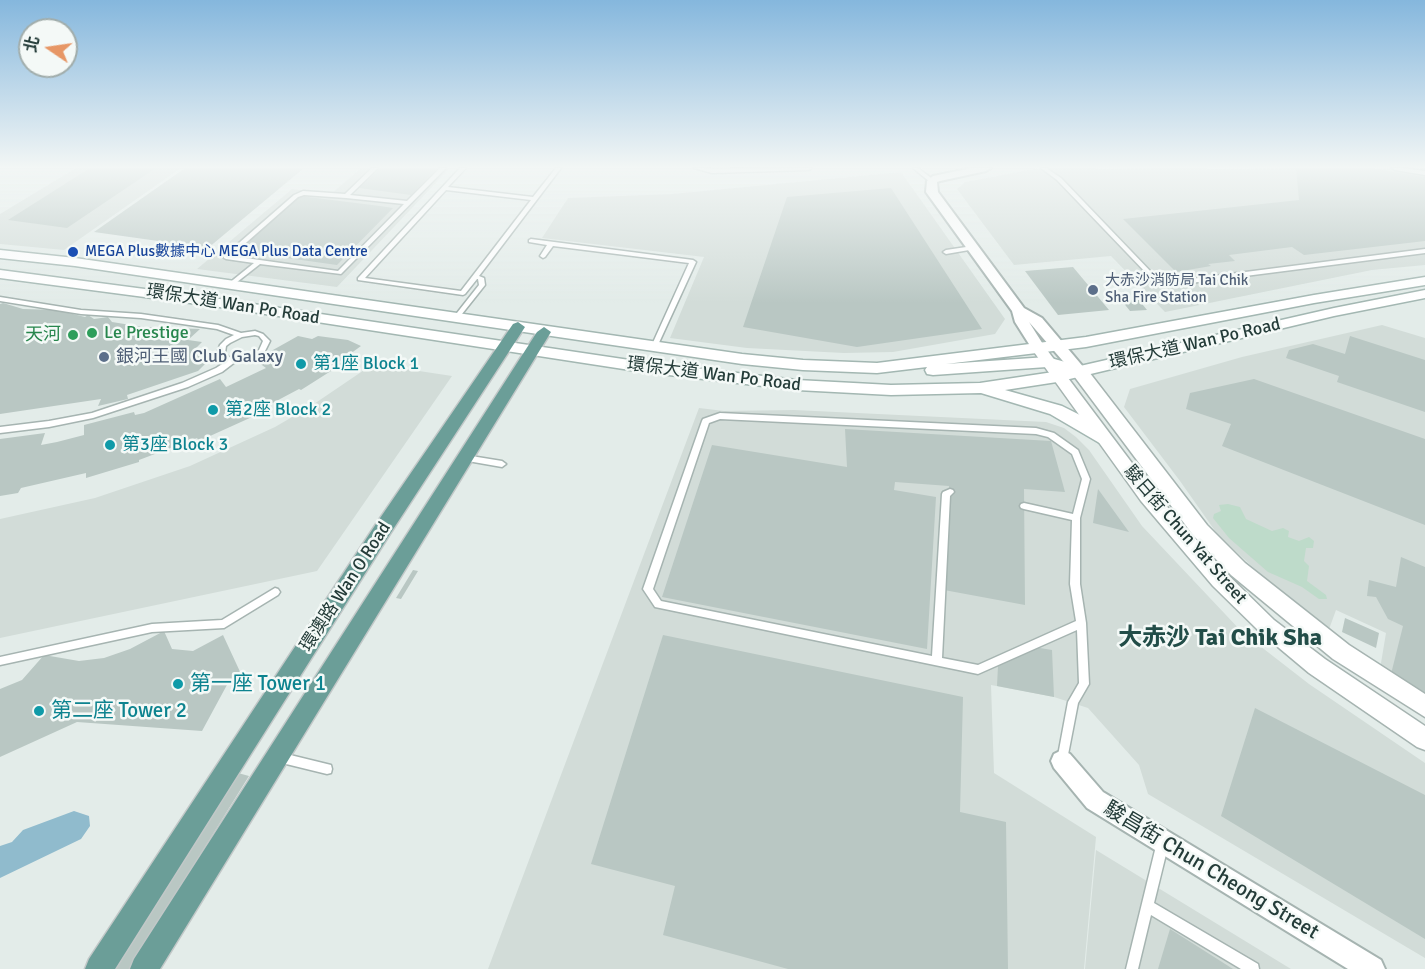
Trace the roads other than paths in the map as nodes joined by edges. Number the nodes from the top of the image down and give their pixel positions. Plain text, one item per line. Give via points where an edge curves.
1 (276, 213) edge
2 (399, 213) edge
3 (421, 213) edge
4 (524, 213) edge
5 (948, 213) edge
6 (1092, 213) edge
7 (531, 241) dead end
8 (551, 244) junction
9 (974, 248) junction
10 (1425, 251) edge
11 (946, 252) dead end
12 (0, 254) edge
13 (543, 256) dead end
14 (260, 261) junction
15 (0, 274) edge
16 (476, 277) junction
17 (1425, 281) edge
18 (230, 285) junction
19 (1425, 294) edge
20 (0, 299) edge
21 (1019, 311) junction
22 (456, 318) junction
23 (518, 327) junction
24 (544, 332) junction
25 (240, 335) junction
26 (505, 346) junction
27 (1059, 346) junction
28 (654, 347) junction
29 (533, 351) junction
30 (1043, 355) junction
31 (233, 360) junction
32 (1080, 372) junction
33 (1058, 377) junction
34 (980, 388) junction
35 (0, 430) edge
36 (1103, 439) junction
37 (465, 458) junction
38 (502, 464) dead end
39 (950, 492) dead end
40 (1024, 506) dead end
41 (1076, 518) junction
42 (275, 592) dead end
43 (1081, 623) junction
44 (0, 661) edge
45 (937, 662) junction
46 (1425, 707) edge
47 (1425, 739) edge
48 (278, 757) junction
49 (1062, 761) joint
50 (327, 770) dead end
51 (1163, 842) junction
52 (1148, 906) junction
53 (99, 969) edge
54 (144, 969) edge
55 (1132, 969) edge
56 (1253, 969) edge
57 (1372, 969) edge

1 - 14 lane via 226,257
2 - 14 lane via 339,273
3 - 16 lane via 360,279 463,293
4 - 16 lane
5 - 9 street, 駿日街 Chun Yat Street
6 - 10 lane via 1152,276 1164,282
7 - 8 lane
8 - 13 lane
8 - 28 lane via 693,262
9 - 11 lane
9 - 21 street, 駿日街 Chun Yat Street
12 - 18 main road, 環保大道 Wan Po Road
14 - 18 lane
15 - 26 main road, 環保大道 Wan Po Road
16 - 22 lane via 481,278 482,285
17 - 27 main road, 環保大道 Wan Po Road
18 - 22 main road, 環保大道 Wan Po Road
19 - 32 main road, 環保大道 Wan Po Road
20 - 25 lane via 81,312 141,316 230,330
21 - 27 street, 駿日街 Chun Yat Street via 1037,321
21 - 30 street, 駿日街 Chun Yat Street
22 - 23 main road, 環保大道 Wan Po Road
23 - 24 main road, 環保大道 Wan Po Road
23 - 26 main road, 環澳路 Wan O Road
24 - 28 main road, 環保大道 Wan Po Road
24 - 29 main road, 環澳路 Wan O Road
25 - 31 lane via 221,349 223,357
25 - 31 lane via 261,335 266,346 256,355
26 - 29 main road, 環保大道 Wan Po Road
26 - 53 main road, 環澳路 Wan O Road
27 - 30 main road, 環保大道 Wan Po Road
27 - 32 street, 駿日街 Chun Yat Street
28 - 30 main road, 環保大道 Wan Po Road via 778,363 953,370
29 - 34 main road, 環保大道 Wan Po Road via 797,385 891,390
29 - 37 main road, 環澳路 Wan O Road
30 - 32 main road
30 - 33 main road, 駿日街 Chun Yat Street
31 - 35 lane via 185,385 93,415
32 - 33 main road, 環保大道 Wan Po Road
32 - 46 main road, 駿日街 Chun Yat Street via 1200,530 1238,569 1341,652
33 - 34 main road, 環保大道 Wan Po Road
33 - 36 main road, 駿日街 Chun Yat Street
34 - 36 main road via 1056,410
36 - 47 main road, 駿日街 Chun Yat Street via 1186,543 1267,626 1317,666
37 - 38 lane
37 - 48 main road, 環澳路 Wan O Road
39 - 45 lane via 946,494
40 - 41 lane
41 - 43 lane via 1075,584
41 - 45 lane via 1086,479 1075,452 1051,435 1036,431 720,416 706,421 648,590 658,604
42 - 44 lane via 224,624 152,628
43 - 45 lane via 978,670
43 - 49 lane via 1084,684 1073,702
48 - 50 lane
48 - 54 main road, 環澳路 Wan O Road
49 - 51 street, 駿昌街 Chun Cheong Street via 1095,800
51 - 52 lane
51 - 57 street, 駿昌街 Chun Cheong Street
52 - 55 lane
52 - 56 lane

